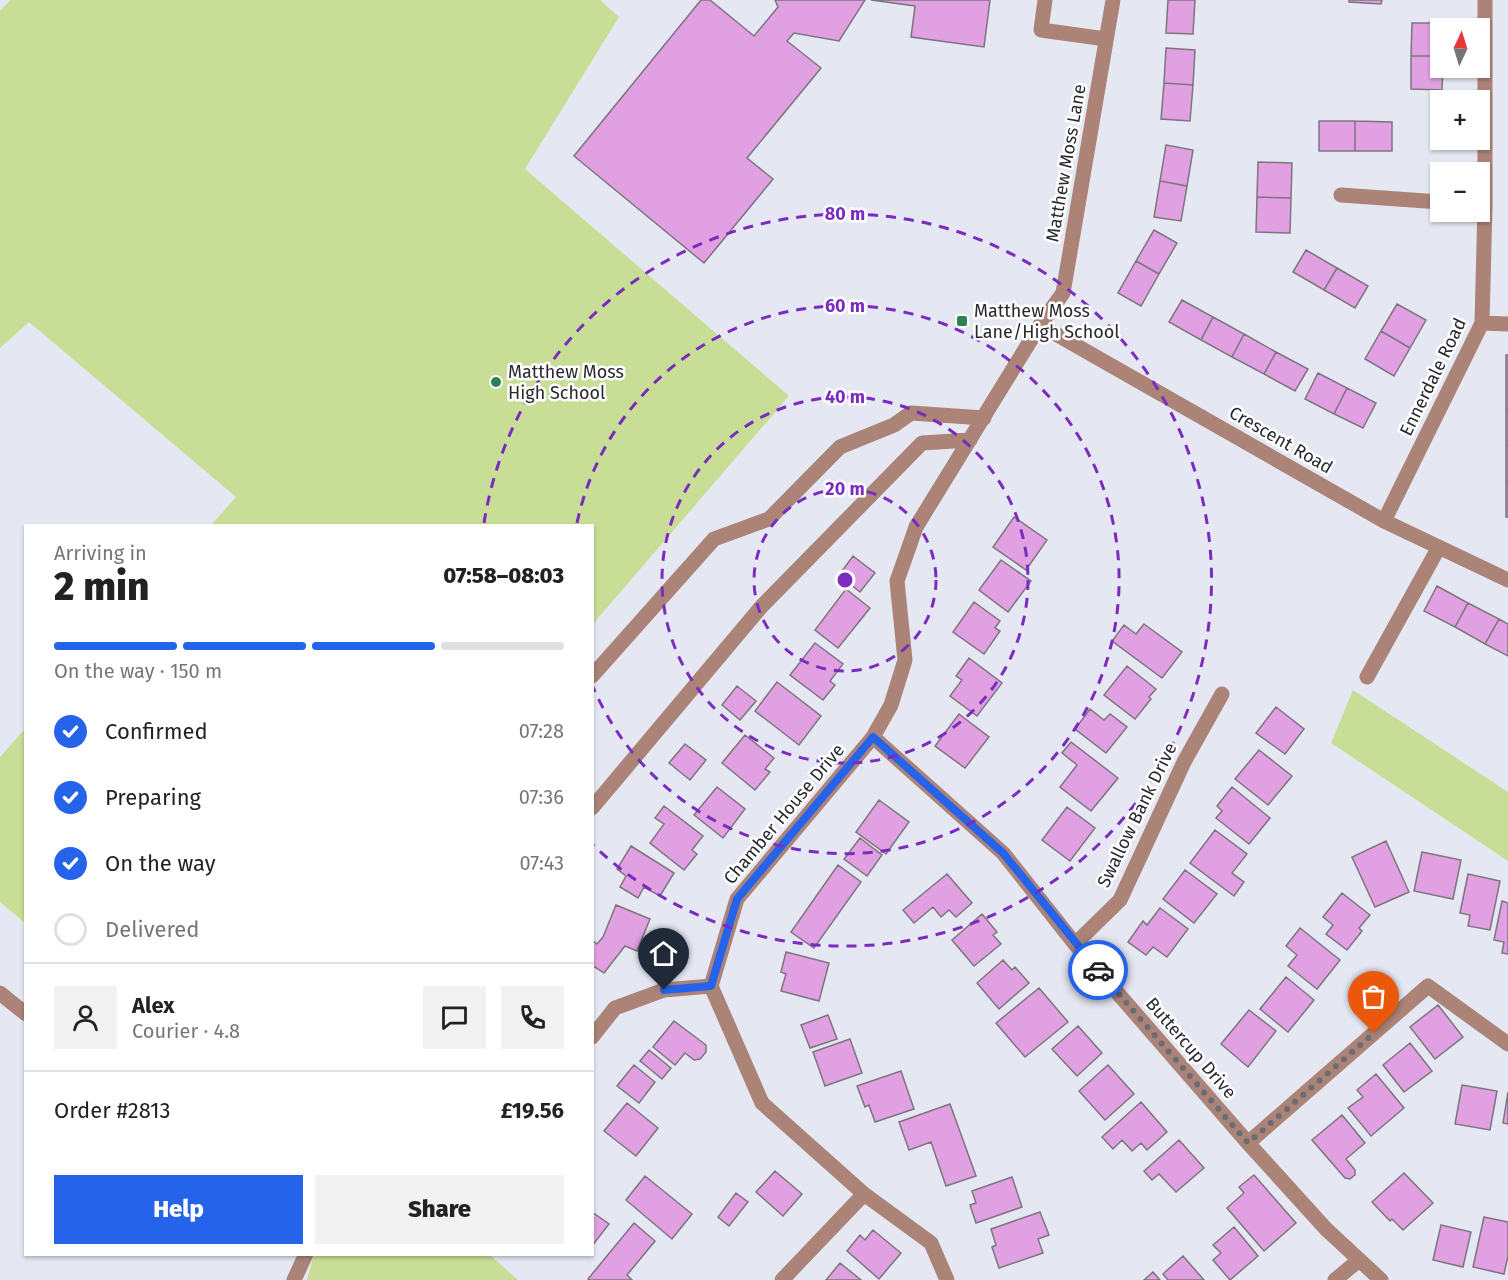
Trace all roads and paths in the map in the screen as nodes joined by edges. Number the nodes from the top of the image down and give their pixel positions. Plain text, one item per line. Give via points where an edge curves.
1 (1045, 0) edge
2 (1113, 0) edge
3 (1485, 0) edge
4 (1106, 39) junction
5 (1483, 162) edge
6 (1341, 195) dead end
7 (1430, 201) edge
8 (1482, 222) edge
9 (1482, 323) junction
10 (1508, 324) edge
11 (1040, 325) junction
12 (984, 418) junction
13 (970, 440) junction
14 (1384, 521) junction
15 (1439, 547) junction
16 (1508, 580) edge
17 (594, 674) edge
18 (1367, 676) dead end
19 (1222, 694) dead end
20 (873, 737) junction
21 (594, 806) edge
22 (1075, 944) junction
23 (711, 986) junction
24 (0, 993) edge
25 (24, 1012) edge
26 (594, 1034) edge
27 (1508, 1044) edge
28 (1248, 1143) junction
29 (864, 1194) junction
30 (305, 1256) edge
31 (1359, 1260) junction
32 (294, 1280) edge
33 (782, 1280) edge
34 (947, 1280) edge
35 (1335, 1280) edge
36 (1381, 1280) edge

1 - 4 street via 1041,30
2 - 4 street, Matthew Moss Lane
3 - 5 street, Ennerdale Road
4 - 11 street, Matthew Moss Lane via 1063,293
6 - 7 street
8 - 9 street, Ennerdale Road
9 - 10 street
9 - 14 street, Ennerdale Road
11 - 12 street, Chamber House Drive
11 - 14 street, Crescent Road
12 - 13 street, Chamber House Drive
12 - 17 street via 911,413 894,425 840,447 769,519 714,539
13 - 20 street, Chamber House Drive via 916,527 897,581 905,660 891,705
13 - 21 street via 922,443 761,607
14 - 15 street, Crescent Road
15 - 16 street, Crescent Road
15 - 18 street
19 - 22 street, Swallow Bank Drive via 1184,762 1120,900
20 - 22 street, Buttercup Drive via 1003,853
20 - 23 street, Chamber House Drive via 737,899
22 - 28 street, Buttercup Drive
23 - 26 street via 664,990 615,1008
23 - 29 street via 762,1103
24 - 25 street
27 - 28 street via 1428,986
28 - 31 street, Buttercup Drive
29 - 33 street
29 - 34 street via 932,1243
30 - 32 street
31 - 35 street
31 - 36 street, Buttercup Drive

